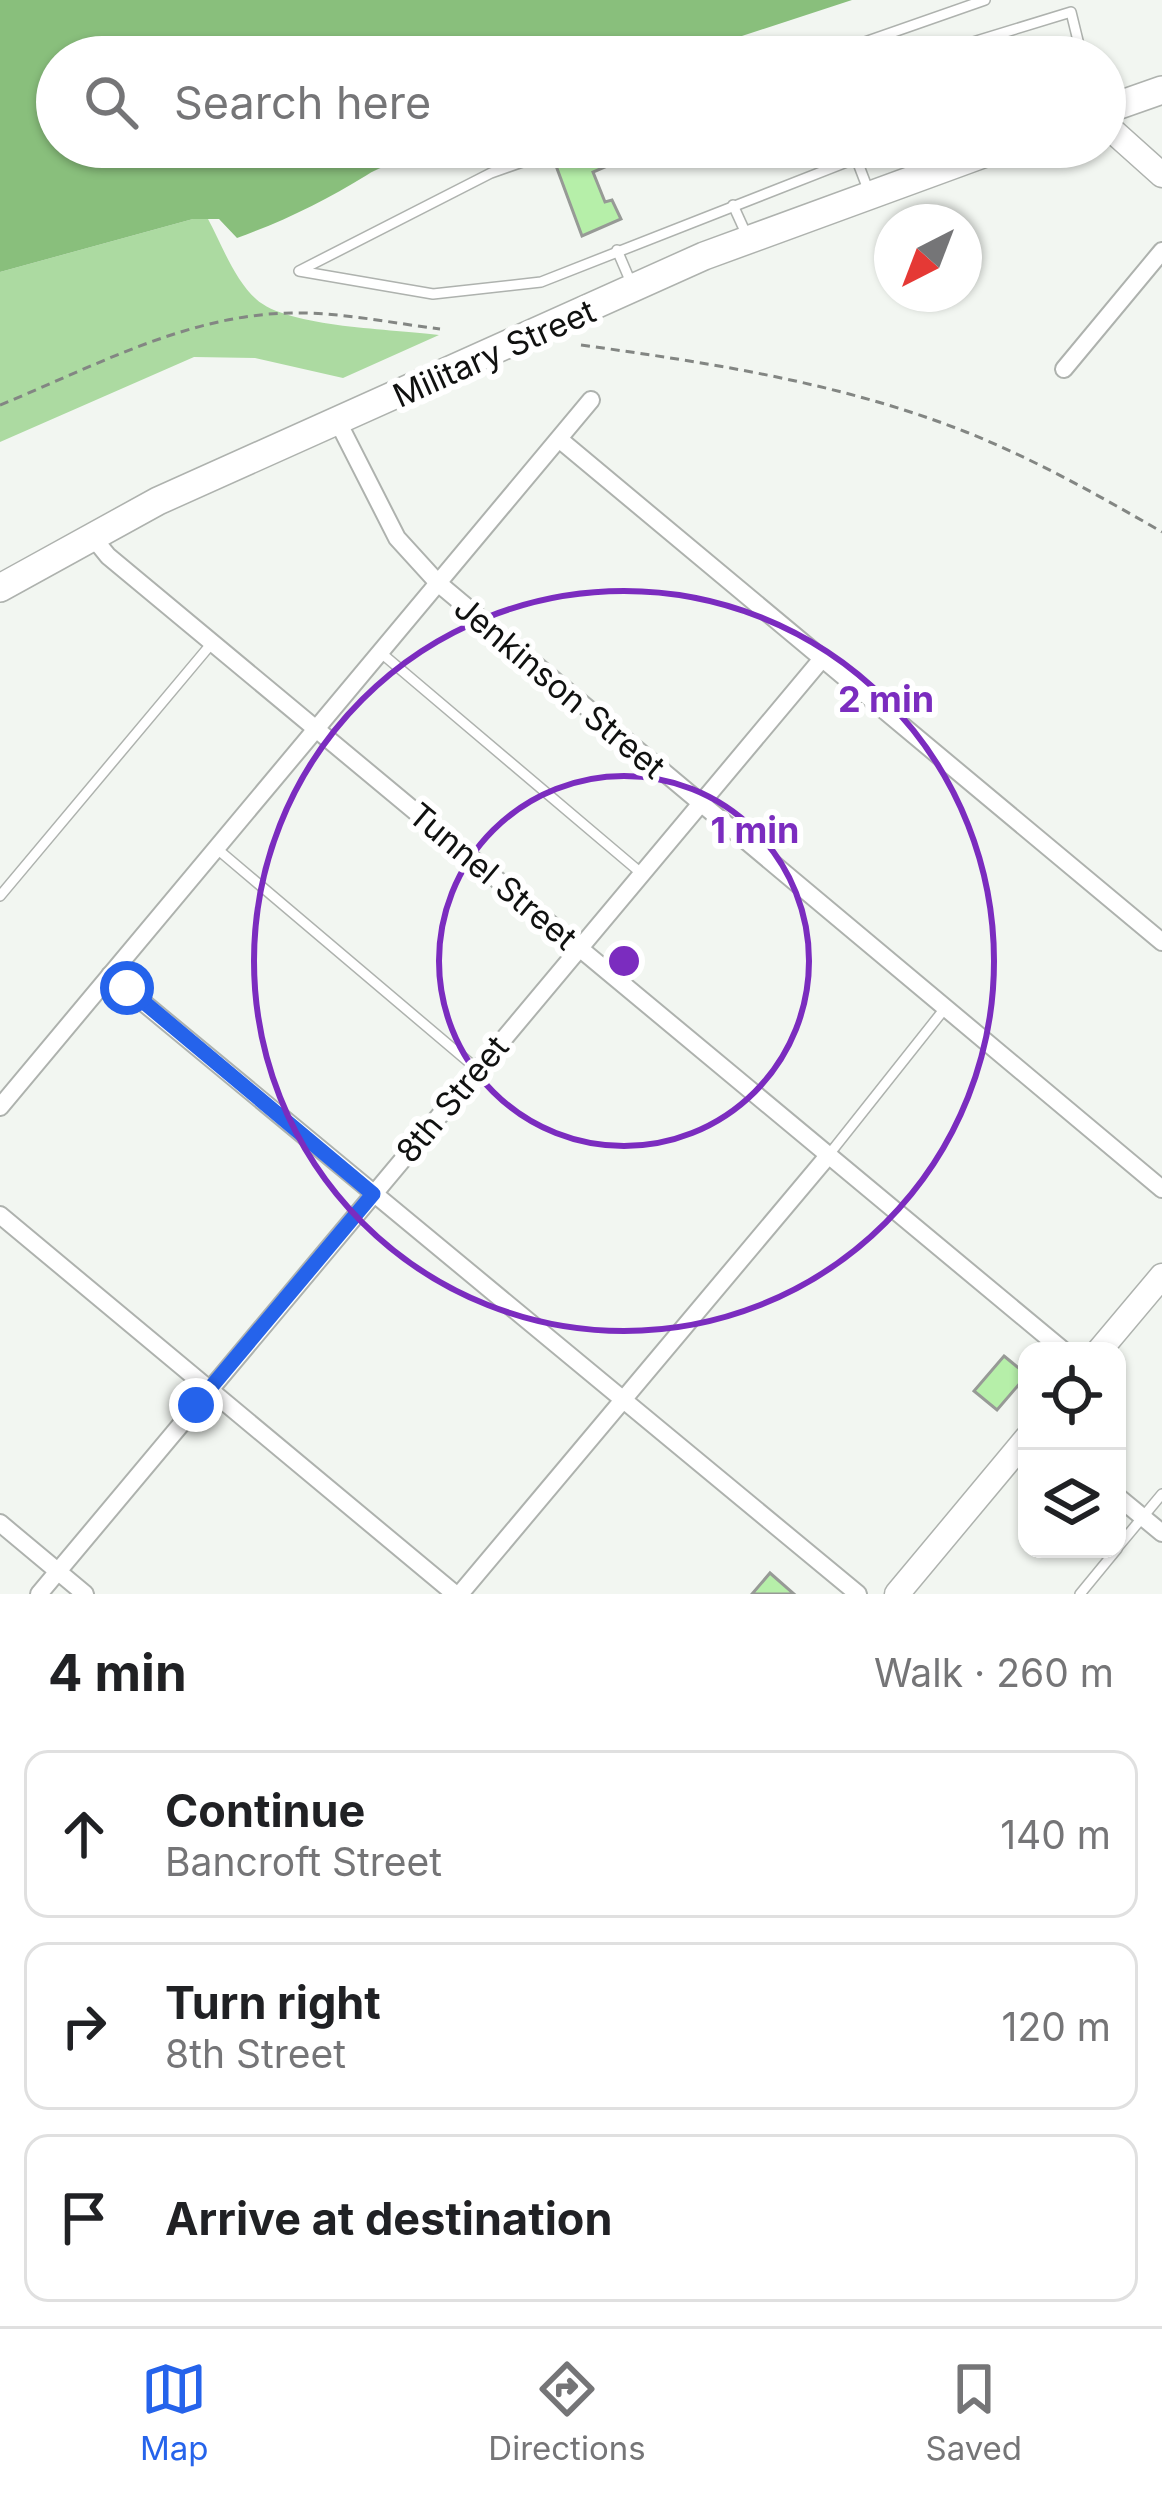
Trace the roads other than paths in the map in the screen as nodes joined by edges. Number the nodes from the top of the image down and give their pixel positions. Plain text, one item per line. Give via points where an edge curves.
1 (985, 0) edge
2 (882, 36) edge
3 (993, 36) edge
4 (1077, 36) edge
5 (1162, 90) edge
6 (1126, 103) edge
7 (1126, 143) edge
8 (504, 168) edge
9 (830, 168) edge
10 (860, 168) edge
11 (918, 168) edge
12 (1162, 175) edge
13 (870, 194) junction
14 (733, 206) junction
15 (748, 238) junction
16 (617, 250) junction
17 (1162, 251) edge
18 (634, 290) junction
19 (1064, 369) dead end
20 (591, 400) dead end
21 (338, 422) junction
22 (560, 439) junction
23 (91, 535) junction
24 (438, 584) junction
25 (0, 588) edge
26 (212, 643) junction
27 (380, 652) junction
28 (821, 659) junction
29 (315, 729) junction
30 (700, 805) junction
31 (216, 848) junction
32 (641, 874) junction
33 (0, 896) edge
34 (1162, 942) edge
35 (579, 947) junction
36 (110, 975) junction
37 (946, 1007) junction
38 (477, 1069) junction
39 (0, 1107) edge
40 (827, 1157) junction
41 (1162, 1189) edge
42 (373, 1194) junction
43 (0, 1215) edge
44 (1162, 1276) edge
45 (1053, 1342) edge
46 (1107, 1342) edge
47 (209, 1390) junction
48 (622, 1399) junction
49 (1018, 1449) edge
50 (1162, 1494) edge
51 (1126, 1503) edge
52 (1143, 1517) junction
53 (0, 1523) edge
54 (1162, 1533) edge
55 (1126, 1538) edge
56 (1110, 1558) edge
57 (58, 1571) junction
58 (38, 1594) edge
59 (85, 1594) edge
60 (458, 1594) edge
61 (858, 1594) edge
62 (897, 1594) edge
63 (1080, 1594) edge

1 - 2 lane
3 - 4 lane via 1071,12
5 - 6 main road
7 - 12 street
8 - 16 lane via 299,272 433,294 541,282
9 - 14 lane
10 - 13 lane
11 - 13 main road, Military Street
13 - 15 main road, Military Street
14 - 15 lane
14 - 16 lane
15 - 18 main road, Military Street
16 - 18 lane
17 - 19 street
18 - 21 main road, Military Street
20 - 22 street
21 - 23 main road, Military Street
21 - 24 street, Jenkinson Street via 398,538
22 - 24 street
22 - 28 street
23 - 25 main road, Military Street
23 - 26 street, Tunnel Street
24 - 27 street
24 - 30 street, Jenkinson Street
26 - 29 street, Tunnel Street
26 - 33 lane
27 - 29 street
27 - 32 lane
28 - 30 street, 8th Street
28 - 34 street
29 - 31 street
29 - 35 street, Tunnel Street
30 - 32 street, 8th Street
30 - 37 street, Jenkinson Street
31 - 36 street
31 - 38 lane
32 - 35 street, 8th Street
35 - 38 street, 8th Street
35 - 40 street, Tunnel Street
36 - 39 street
36 - 42 street
37 - 40 lane
37 - 41 street, Jenkinson Street
38 - 42 street, 8th Street
40 - 45 street, Tunnel Street
40 - 48 street
42 - 47 street, 8th Street
42 - 48 street
43 - 47 street
44 - 46 street
47 - 57 street, 8th Street
47 - 60 street
48 - 60 street
48 - 61 street
49 - 62 street
50 - 52 lane
51 - 52 street
52 - 54 street
52 - 55 lane
53 - 57 street
56 - 63 lane
57 - 58 street, 8th Street
57 - 59 street

